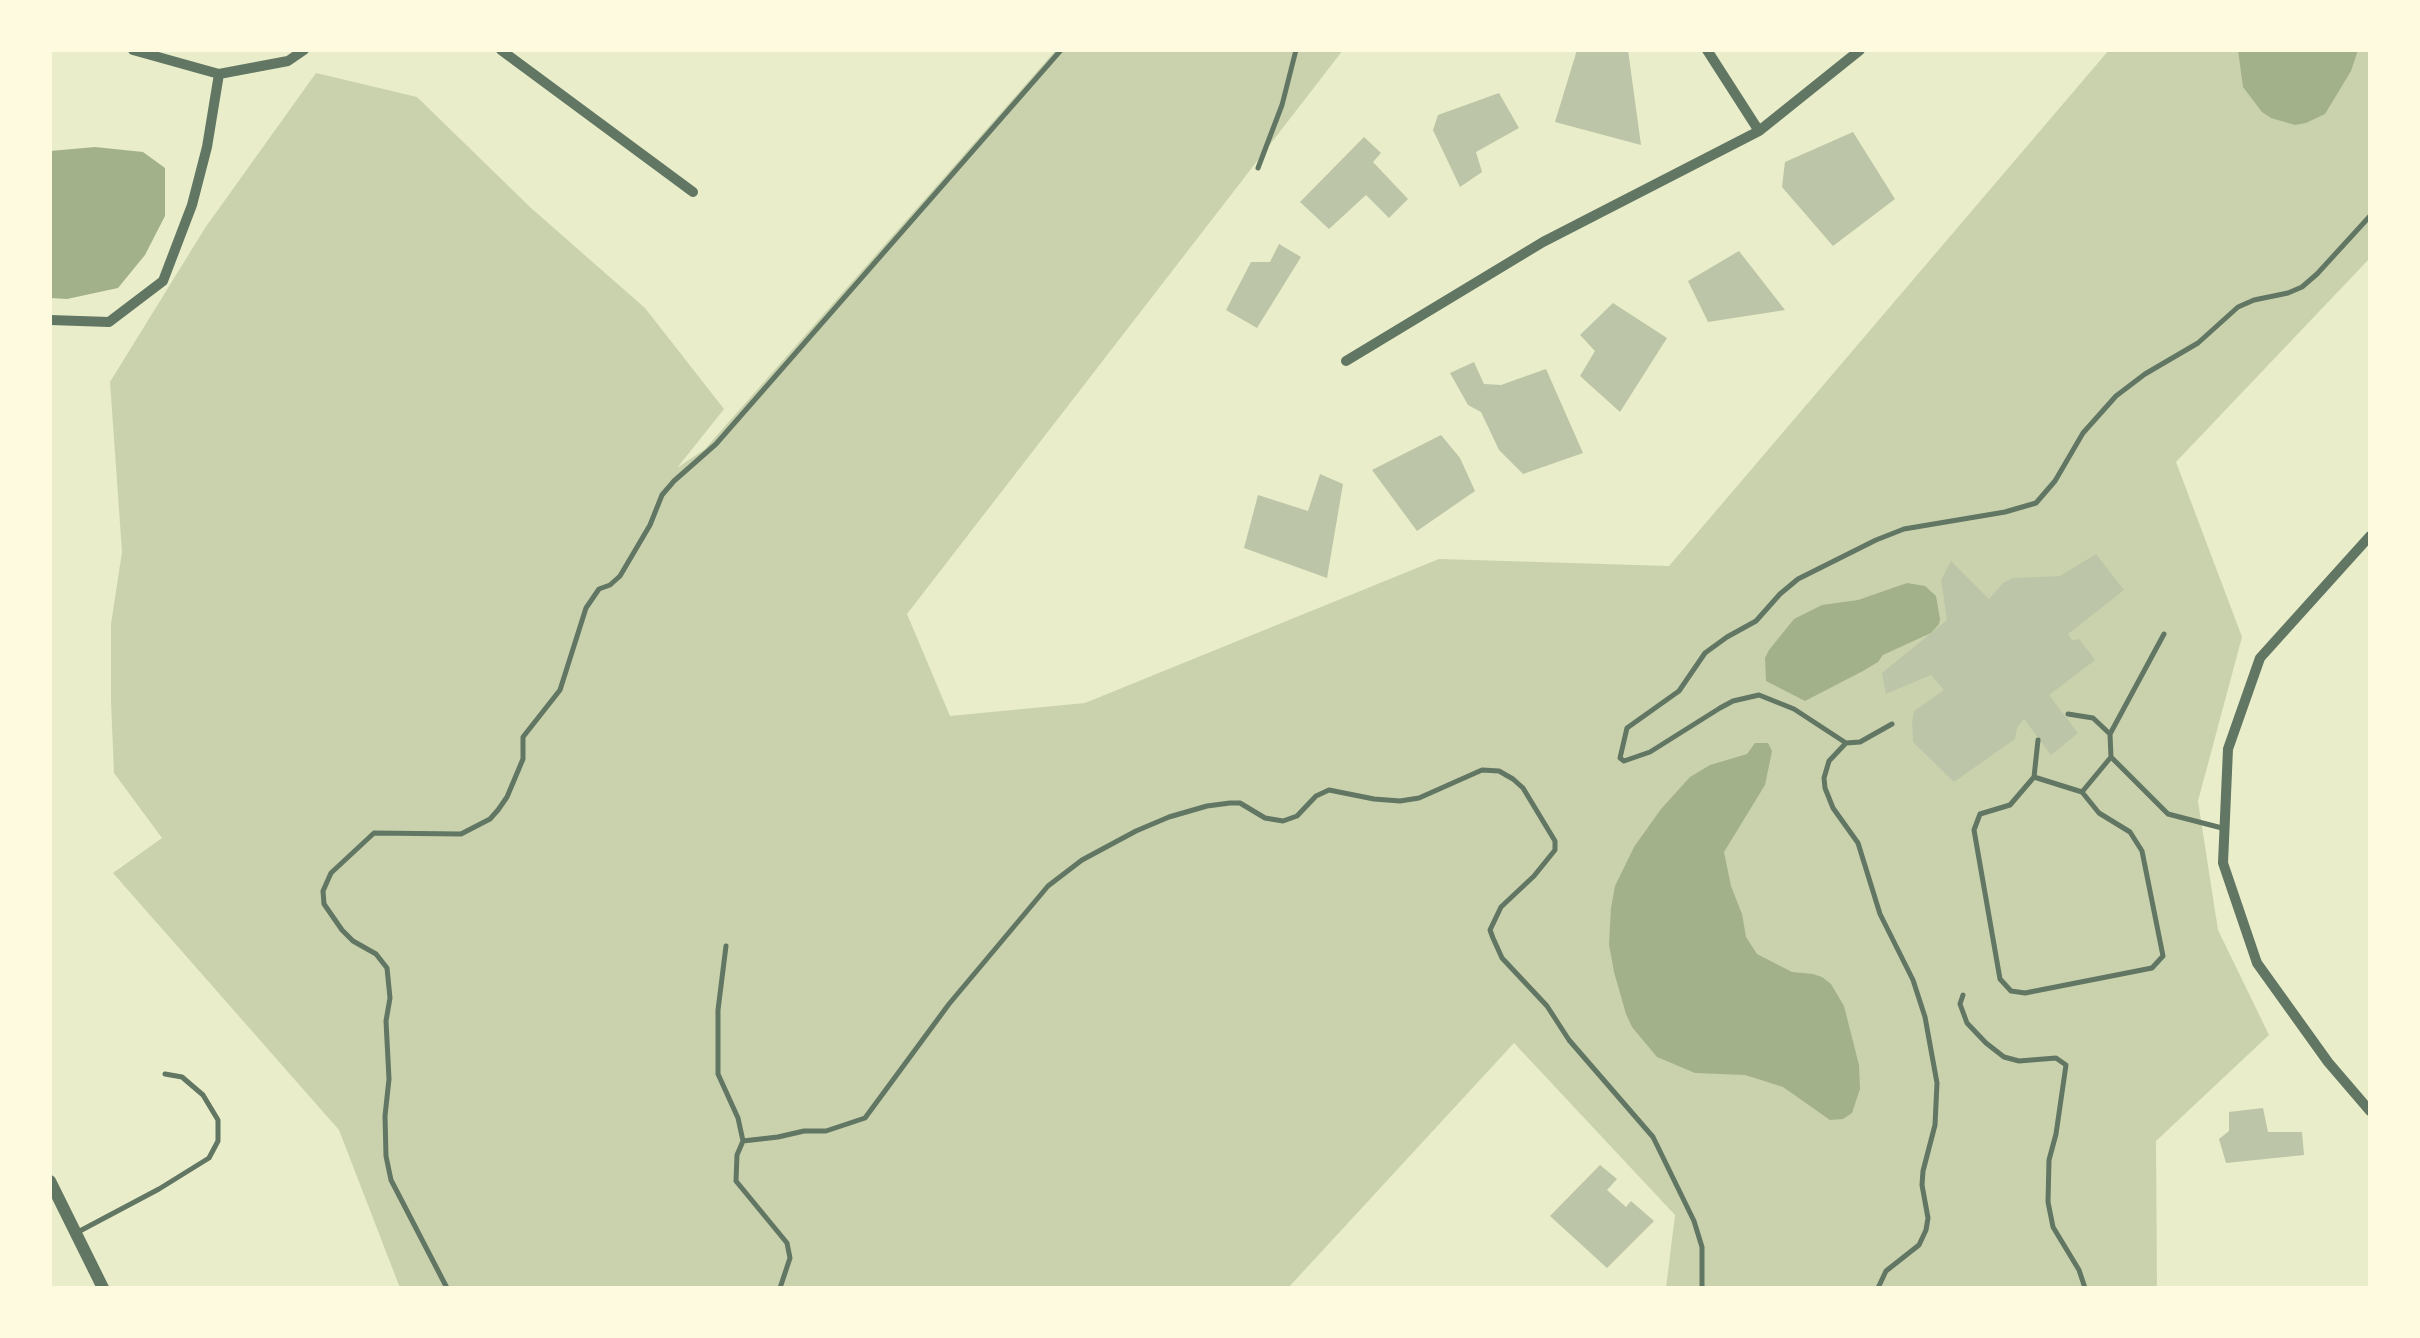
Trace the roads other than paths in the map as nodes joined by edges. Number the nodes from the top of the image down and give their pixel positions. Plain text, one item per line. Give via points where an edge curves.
1 (133, 50) edge
2 (304, 50) edge
3 (500, 50) edge
4 (1061, 50) edge
5 (1296, 50) edge
6 (1707, 50) edge
7 (1860, 50) edge
8 (218, 74) junction
9 (1759, 131) junction
10 (1258, 168) dead end
11 (693, 192) dead end
12 (2370, 216) edge
13 (50, 320) edge
14 (1346, 362) dead end
15 (2370, 536) edge
16 (2164, 634) dead end
17 (2068, 714) dead end
18 (1892, 724) dead end
19 (2110, 734) junction
20 (2038, 740) dead end
21 (1846, 743) junction
22 (2111, 757) junction
23 (2034, 777) junction
24 (2082, 792) junction
25 (2224, 828) junction
26 (726, 946) dead end
27 (1963, 996) dead end
28 (165, 1074) dead end
29 (2370, 1112) edge
30 (743, 1141) junction
31 (50, 1181) edge
32 (76, 1233) junction
33 (104, 1288) edge
34 (447, 1288) edge
35 (780, 1288) edge
36 (1702, 1288) edge
37 (1878, 1288) edge
38 (2084, 1288) edge

1 - 8 street
2 - 8 street via 288,61
3 - 11 street
4 - 34 lane via 716,444 662,495 620,576 586,608 560,690 523,737 523,759 498,810 461,834 374,833 331,873 324,904 386,968 386,1156 391,1180
5 - 10 lane
6 - 9 street
7 - 9 street
8 - 13 street via 208,147 164,281 109,322
9 - 14 street via 1543,242
12 - 21 lane via 2302,286 2238,307 2116,396 2036,503 1904,529 1798,579 1756,621 1705,653 1679,691 1627,728 1620,758 1650,752 1733,701 1759,694
15 - 25 street via 2260,658 2228,748
16 - 19 lane
17 - 19 lane via 2093,718
18 - 21 lane
19 - 22 lane
20 - 23 lane
21 - 37 lane via 1829,761 1825,788 1858,843 1880,914 1913,980 1936,1084 1935,1126 1922,1171 1926,1230
22 - 24 lane
22 - 25 lane via 2168,814
23 - 24 lane
23 - 24 lane via 2010,805 1980,814 1974,830 2000,979 2011,991 2152,968 2163,956 2142,852 2130,832 2099,813
25 - 29 street via 2223,863 2258,962
26 - 30 lane via 718,1074
27 - 38 lane via 1967,1023 2004,1057 2056,1058 2066,1065 2048,1160 2048,1202 2053,1228
28 - 32 lane via 204,1095 218,1120 218,1141 208,1158
30 - 35 lane via 736,1181 790,1258
30 - 36 lane via 826,1131 865,1118 1048,886 1136,831 1230,802 1283,821 1328,790 1374,800 1420,798 1482,770 1499,770 1523,788 1555,850 1501,908 1493,938 1502,958 1653,1138 1694,1220
31 - 32 street
32 - 33 street

